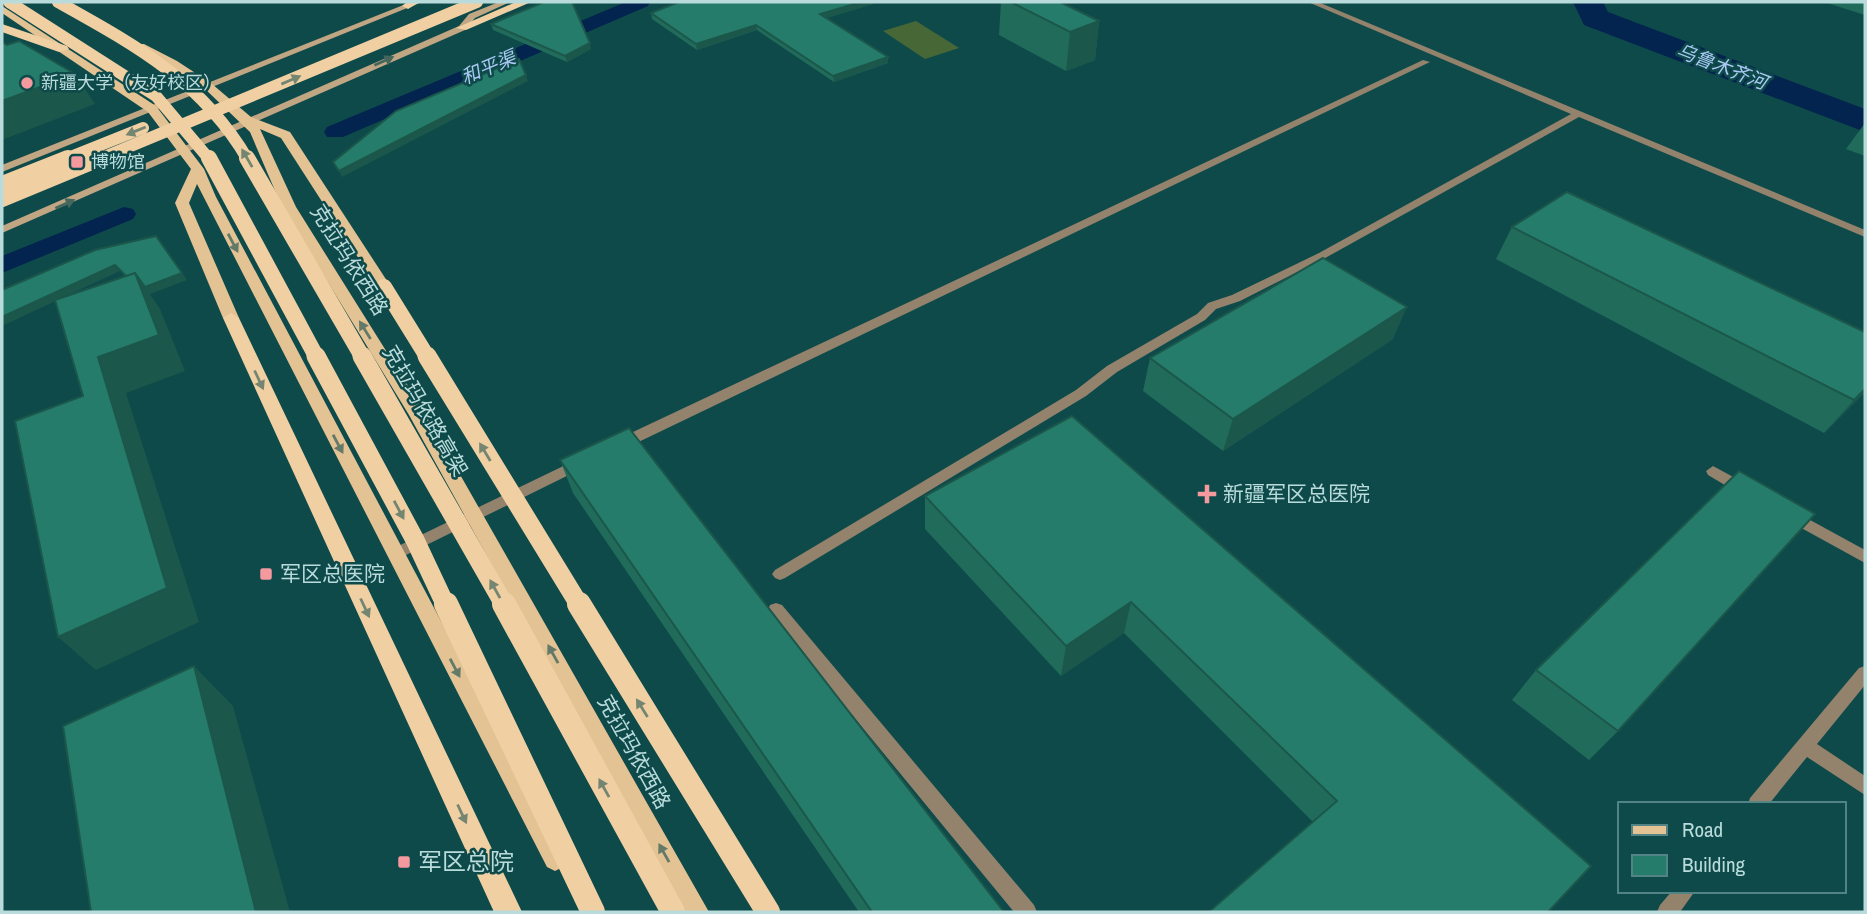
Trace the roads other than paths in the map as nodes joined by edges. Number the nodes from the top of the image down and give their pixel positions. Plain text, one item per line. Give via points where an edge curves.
1 (9, 2) edge
2 (55, 2) edge
3 (448, 2) edge
4 (478, 2) edge
5 (506, 2) edge
6 (526, 2) edge
7 (1312, 2) edge
8 (414, 3) edge
9 (2, 9) edge
10 (2, 28) edge
11 (462, 28) junction
12 (62, 49) junction
13 (1426, 62) dead end
14 (208, 86) junction
15 (152, 109) junction
16 (1576, 115) junction
17 (247, 120) junction
18 (184, 150) junction
19 (2, 169) edge
20 (198, 169) junction
21 (2, 184) edge
22 (2, 200) edge
23 (2, 230) edge
24 (1865, 234) edge
25 (384, 287) joint
26 (231, 317) joint
27 (612, 448) edge
28 (587, 460) edge
29 (1713, 471) dead end
30 (474, 513) junction
31 (395, 554) junction
32 (1865, 558) edge
33 (780, 574) dead end
34 (776, 610) dead end
35 (1865, 673) edge
36 (1805, 746) junction
37 (1865, 786) edge
38 (1759, 802) edge
39 (1683, 893) edge
40 (508, 912) edge
41 (583, 912) edge
42 (593, 912) edge
43 (673, 912) edge
44 (697, 912) edge
45 (768, 912) edge
46 (1027, 912) edge
47 (1667, 912) edge

1 -> 42 highway, bridge via 156,96 209,158 415,540
2 - 14 main road, 克拉玛依西路
43 -> 2 highway, 克拉玛依路高架, bridge via 458,521 241,147 218,114 183,79 136,46
3 -> 21 highway, bridge
22 -> 4 highway, bridge
5 - 11 main road via 472,16
6 - 11 highway
7 - 16 street
8 - 14 main road
9 - 12 main road
10 - 12 highway
17 -> 11 main road
12 - 15 main road
13 - 27 street
14 - 15 main road
14 - 17 main road, 克拉玛依西路
15 - 18 main road
15 - 19 main road
16 - 24 street
16 - 33 street via 1323,255 1212,306 1081,393
17 - 18 main road
17 - 25 main road via 286,135
30 -> 17 main road, 克拉玛依西路 via 289,207
18 - 20 main road
23 -> 18 main road
20 - 26 main road via 182,203
20 -> 31 main road
45 -> 25 highway, bridge
26 -> 40 highway
28 - 30 street
29 - 32 street
30 - 31 street
44 -> 30 main road, 克拉玛依西路
31 -> 41 main road
34 - 46 street
35 - 36 street
36 - 37 street
36 - 38 street
39 - 47 street

